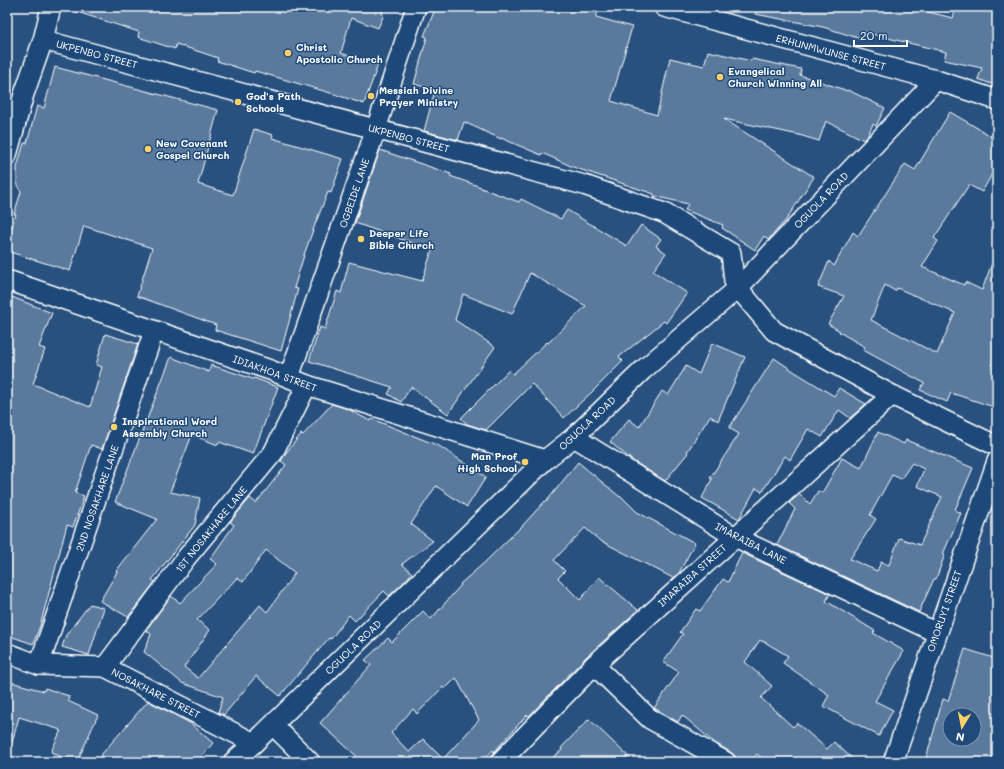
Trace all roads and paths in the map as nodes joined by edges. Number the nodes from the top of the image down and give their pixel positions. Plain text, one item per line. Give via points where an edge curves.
1 (51, 7) edge
2 (416, 7) edge
3 (664, 7) edge
4 (43, 40) junction
5 (936, 80) junction
6 (997, 100) edge
7 (376, 129) junction
8 (7, 155) edge
9 (7, 280) edge
10 (738, 288) junction
11 (154, 331) junction
12 (289, 377) junction
13 (307, 385) junction
14 (892, 395) junction
15 (574, 437) junction
16 (997, 446) edge
17 (545, 460) junction
18 (997, 461) edge
19 (735, 537) junction
20 (937, 633) junction
21 (7, 653) edge
22 (39, 665) junction
23 (594, 665) junction
24 (105, 667) junction
25 (273, 725) junction
26 (254, 743) junction
27 (233, 762) edge
28 (310, 762) edge
29 (500, 762) edge
30 (726, 762) edge
31 (893, 762) edge

1 - 4 street
2 - 7 street, OGBEIDE LANE
3 - 5 street, ERHUNMWUNSE STREET
4 - 7 street, UKPENBO STREET
4 - 8 street
5 - 6 street, ERHUNMWUNSE STREET
5 - 10 street, OGUOLA ROAD
7 - 10 street, UKPENBO STREET via 584,185 664,213 731,253 734,281
7 - 12 street, OGBEIDE LANE
9 - 11 street, IDIAKHOA STREET
10 - 14 street via 774,332
10 - 15 street, OGUOLA ROAD via 643,370
11 - 12 street, IDIAKHOA STREET
11 - 22 street, 2ND NOSAKHARE LANE
12 - 13 street, IDIAKHOA STREET
13 - 17 street, IDIAKHOA STREET
13 - 24 street, 1ST NOSAKHARE LANE via 273,453 186,558
14 - 16 street
14 - 19 street, IMARAIBA STREET
15 - 17 street, OGUOLA ROAD
15 - 19 street, IMARAIBA LANE
17 - 25 street, OGUOLA ROAD
18 - 20 street, OMORUYI STREET
19 - 20 street, IMARAIBA LANE
19 - 23 street, IMARAIBA STREET
20 - 31 street, OMORUYI STREET
21 - 22 street, NOSAKHARE STREET
22 - 24 street, NOSAKHARE STREET
23 - 29 street, IMARAIBA STREET
23 - 30 street via 650,719
24 - 26 street, NOSAKHARE STREET
25 - 26 street, OGUOLA ROAD
25 - 28 street
26 - 27 street, OGUOLA ROAD

